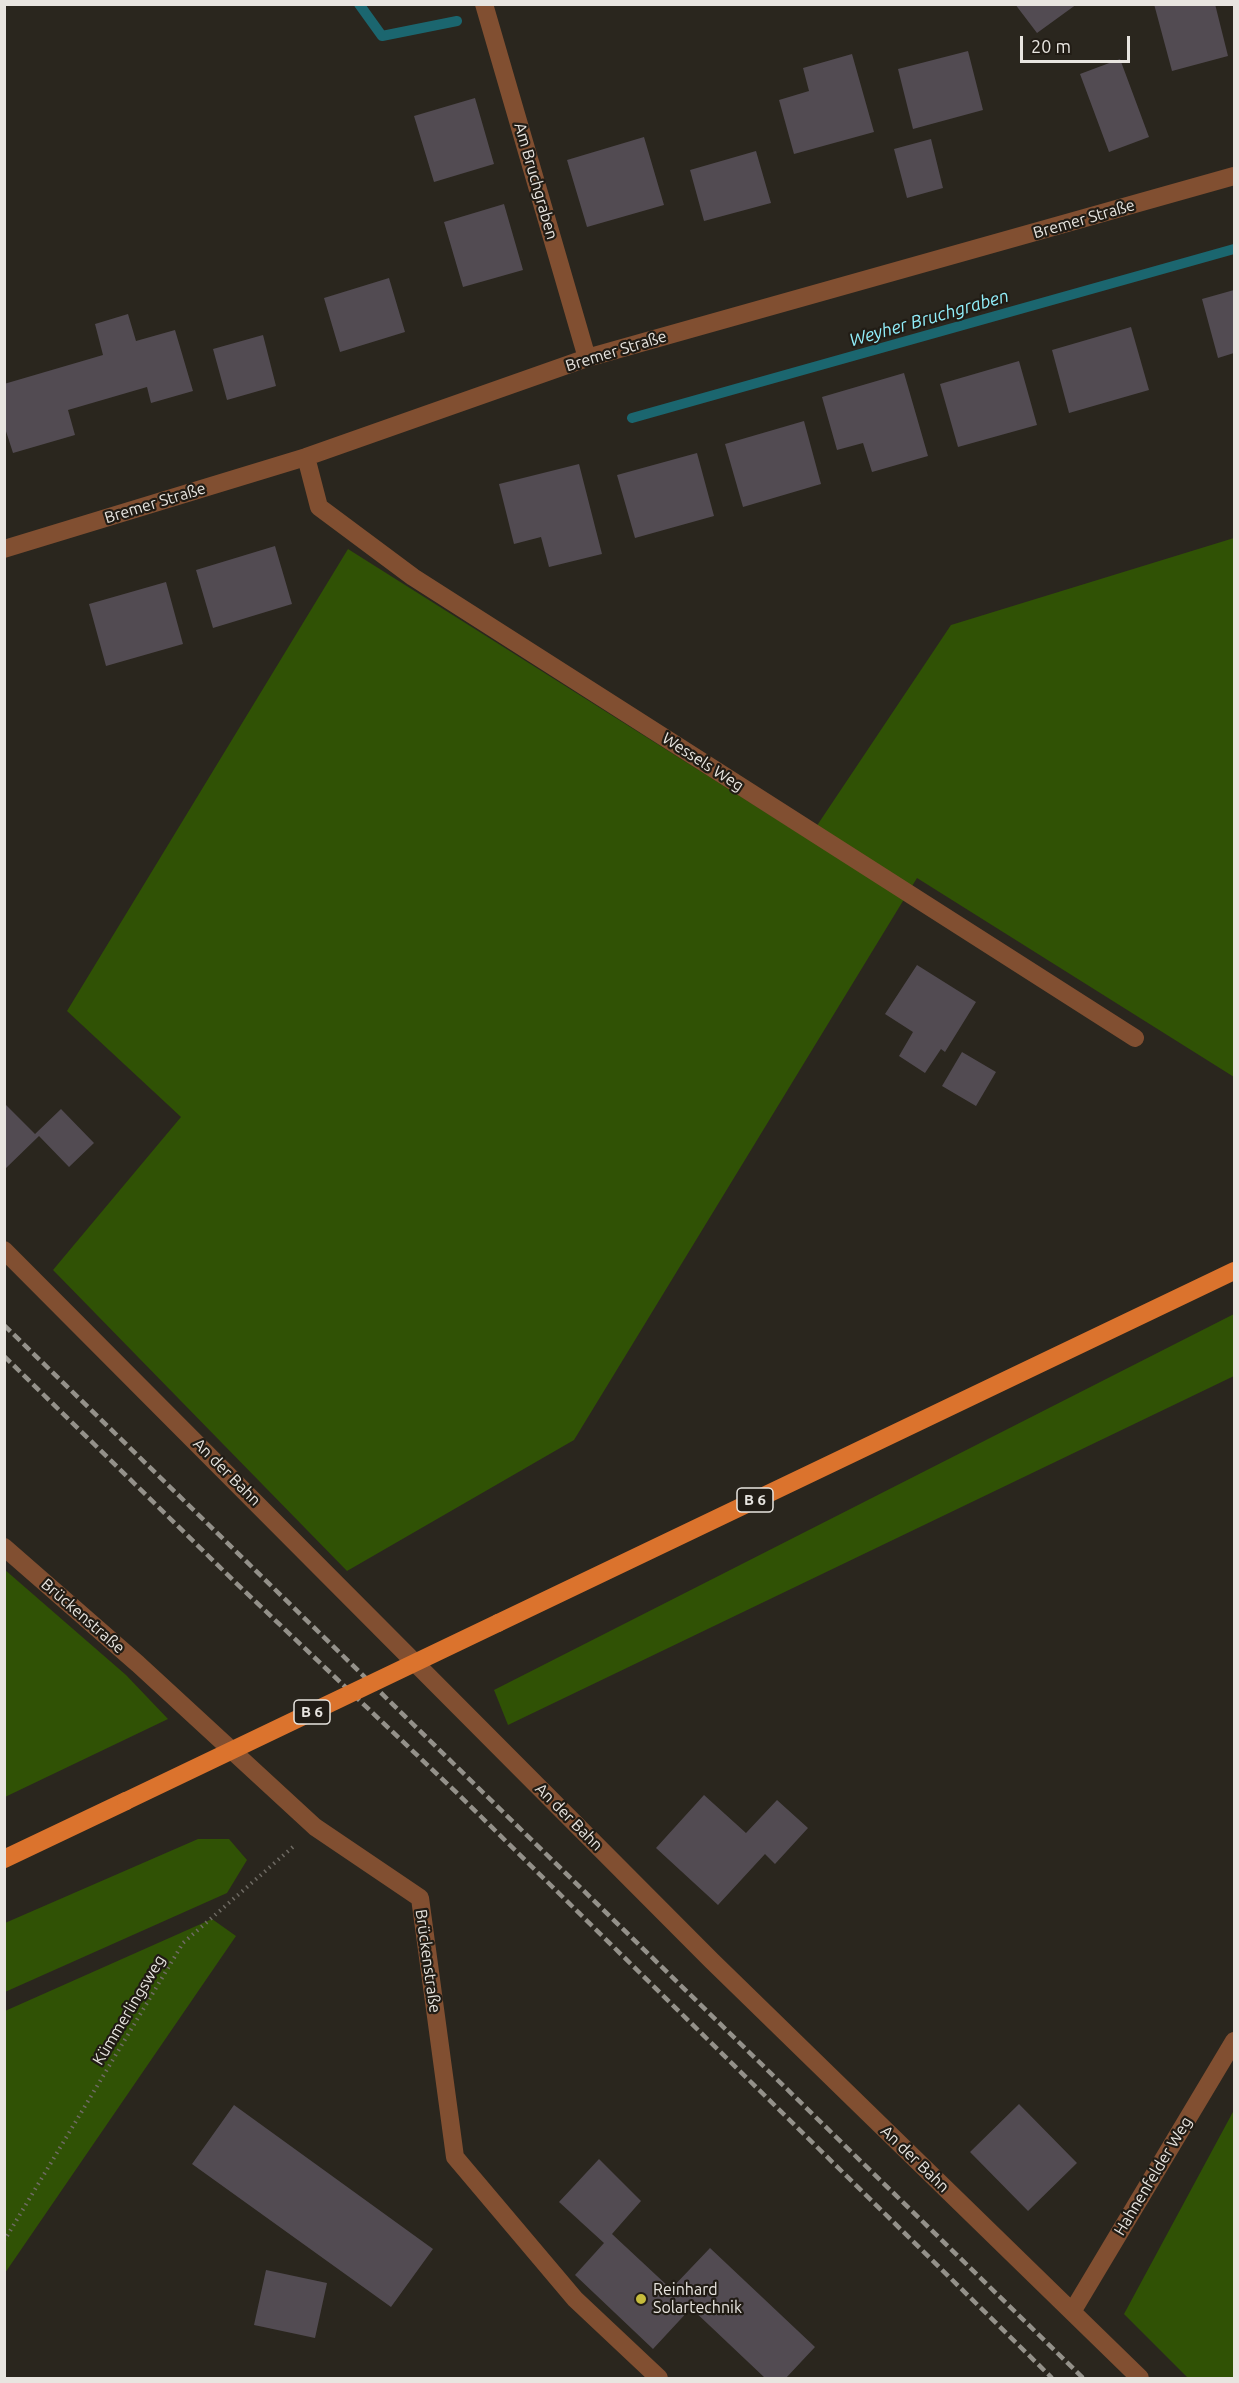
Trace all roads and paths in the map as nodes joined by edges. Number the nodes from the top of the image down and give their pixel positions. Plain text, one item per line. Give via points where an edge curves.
1 (484, 4) edge
2 (1234, 176) edge
3 (587, 358) junction
4 (306, 457) junction
5 (4, 549) edge
6 (1135, 1038) dead end
7 (4, 1250) edge
8 (1234, 1271) edge
9 (4, 1547) edge
10 (315, 1827) junction
11 (4, 1859) edge
12 (1234, 2041) edge
13 (4, 2241) edge
14 (1072, 2312) junction
15 (659, 2379) edge
16 (1140, 2379) edge

1 - 3 street, Am Bruchgraben
2 - 3 street, Bremer Straße
3 - 4 street, Bremer Straße
4 - 5 street, Bremer Straße
4 - 6 street, Wessels Weg via 319,507 413,577
7 - 14 street, An der Bahn via 704,1952
8 - 11 main road, B 6, bridge
9 - 10 street, Brückenstraße
10 - 13 path, Kümmerlingsweg via 183,1943
10 - 15 street, Brückenstraße via 420,1898 455,2157 575,2299
12 - 14 street, Hahnenfelder Weg
14 - 16 street, An der Bahn

